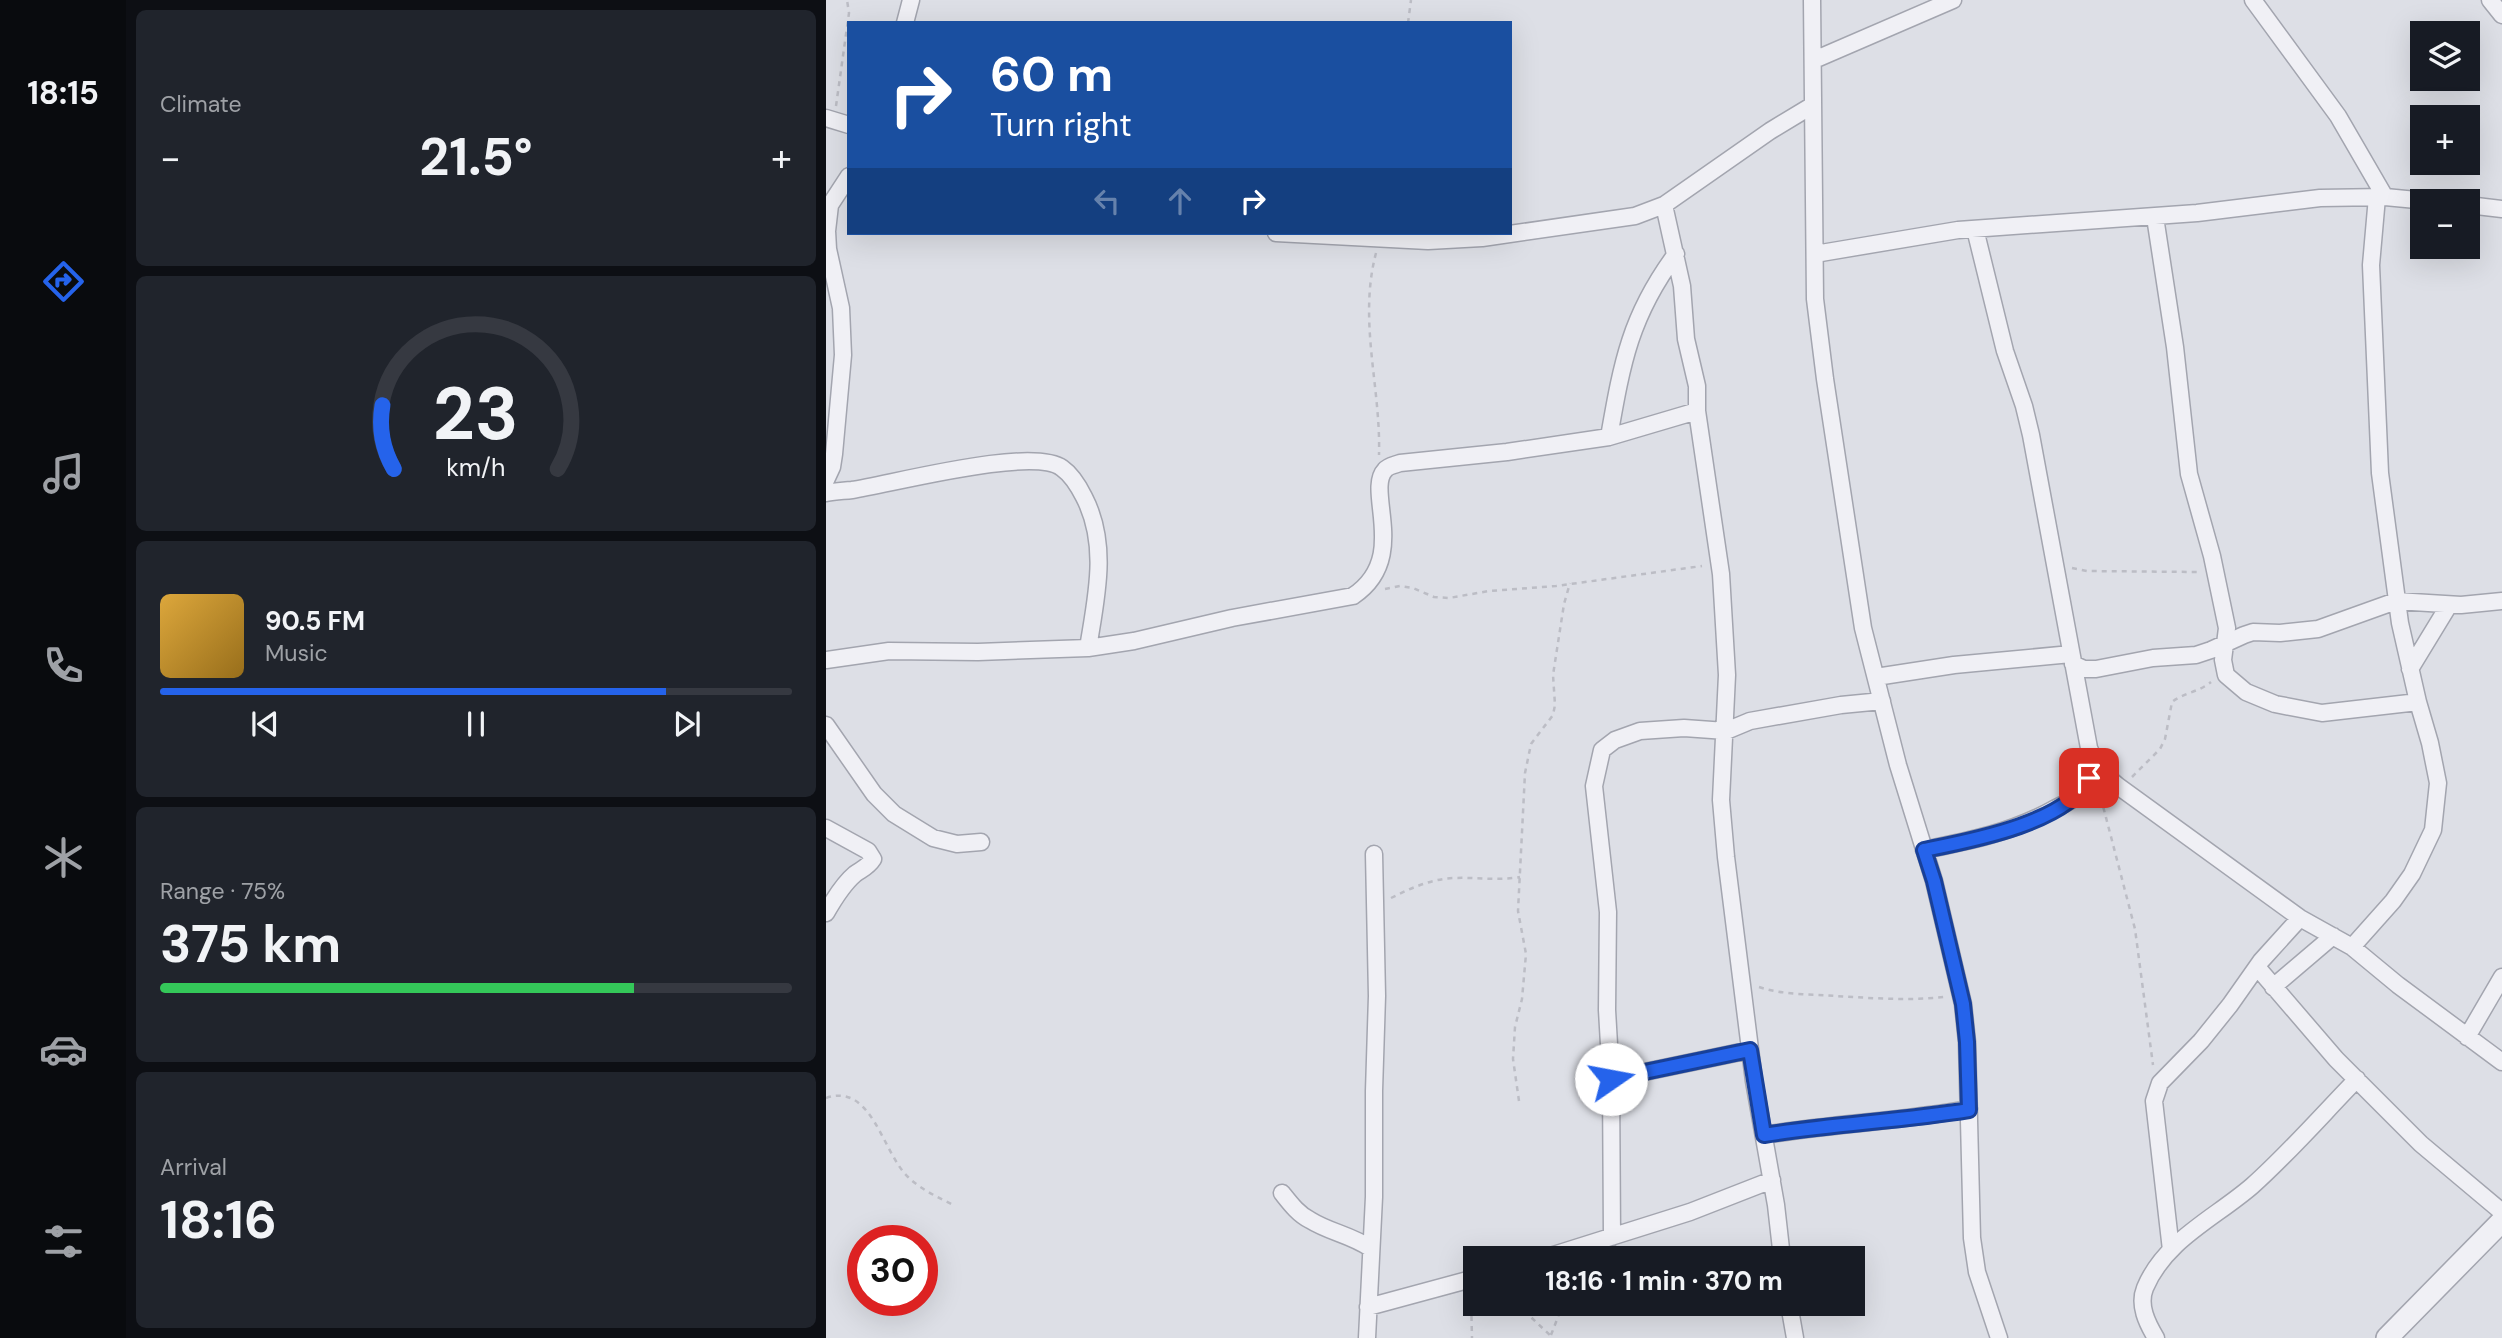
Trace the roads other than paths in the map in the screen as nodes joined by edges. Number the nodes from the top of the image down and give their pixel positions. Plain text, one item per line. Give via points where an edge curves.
1 (911, 0) edge
2 (1812, 0) edge
3 (1953, 0) edge
4 (2253, 0) edge
5 (2490, 0) edge
6 (2502, 15) edge
7 (906, 21) edge
8 (1814, 60) junction
9 (1813, 105) junction
10 (847, 179) edge
11 (2381, 197) junction
12 (2410, 200) edge
13 (1664, 205) junction
14 (2480, 206) edge
15 (2502, 209) edge
16 (2155, 217) junction
17 (1975, 229) junction
18 (1512, 234) edge
19 (1306, 235) edge
20 (1503, 235) edge
21 (1676, 254) junction
22 (1815, 254) junction
23 (1697, 411) junction
24 (1609, 437) junction
25 (826, 481) edge
26 (826, 493) edge
27 (2396, 601) junction
28 (2502, 601) edge
29 (2449, 605) junction
30 (2225, 645) junction
31 (1088, 648) junction
32 (2072, 659) junction
33 (826, 660) edge
34 (2410, 669) junction
35 (1876, 677) junction
36 (1882, 701) junction
37 (2418, 702) junction
38 (826, 725) edge
39 (1726, 731) junction
40 (2094, 761) junction
41 (826, 828) edge
42 (981, 842) dead end
43 (1924, 850) junction
44 (1374, 854) dead end
45 (826, 913) edge
46 (2300, 918) junction
47 (2333, 936) junction
48 (2352, 947) junction
49 (2257, 967) junction
50 (2502, 976) edge
51 (2273, 987) junction
52 (2467, 1037) junction
53 (1750, 1050) junction
54 (2502, 1062) edge
55 (1611, 1079) junction
56 (2357, 1079) junction
57 (1969, 1110) junction
58 (1764, 1135) junction
59 (1772, 1180) junction
60 (1282, 1193) dead end
61 (2502, 1212) edge
62 (2502, 1221) edge
63 (1612, 1237) junction
64 (1583, 1246) edge
65 (1780, 1246) edge
66 (1370, 1248) junction
67 (2171, 1250) junction
68 (1463, 1282) edge
69 (1368, 1307) junction
70 (1791, 1316) edge
71 (1367, 1338) edge
72 (1795, 1338) edge
73 (1998, 1338) edge
74 (2156, 1338) edge
75 (2386, 1338) edge

1 - 7 street
2 - 8 street
3 - 8 street
4 - 11 street via 2338,116
5 - 6 street
8 - 9 street
9 - 13 street
9 - 22 street
10 - 25 street via 830,205 828,218 843,355 834,454
11 - 12 street
11 - 16 street via 2320,198
11 - 27 street via 2371,265 2377,437
13 - 18 street via 1635,216
13 - 21 street
14 - 15 street
16 - 17 street
16 - 30 street via 2189,474 2215,571 2227,628
17 - 22 street
17 - 32 street via 2004,351 2031,435
19 - 20 street via 1428,241
21 - 23 street
21 - 24 street via 1637,318 1624,357
22 - 35 street via 1815,299 1825,379 1864,628
23 - 24 street
23 - 39 street via 1719,562
24 - 31 street via 1386,468 1380,478 1384,544 1368,586 1353,596
26 - 31 street via 999,464 1038,461 1061,466 1093,513 1098,543 1099,581
27 - 29 street
27 - 30 street via 2318,629 2253,632
27 - 34 street
28 - 29 street
29 - 34 street
30 - 32 street via 2196,654 2096,669 2084,669
30 - 37 street via 2223,667 2231,681 2274,704 2322,713
31 - 33 street via 889,651
32 - 35 street via 1954,665
32 - 40 street
34 - 37 street
35 - 36 street
36 - 39 street via 1762,718
36 - 43 street
37 - 48 street via 2438,783 2433,830 2393,901
38 - 42 street via 874,794 894,814 933,838 957,844
39 - 53 street via 1721,800
39 - 55 street via 1640,731 1602,750 1594,786 1608,912
40 - 43 street via 2084,790 2073,799 2017,828
40 - 46 street via 2118,786
41 - 45 street via 868,851 873,859 837,894
43 - 57 street via 1961,995
44 - 66 street via 1377,996
46 - 47 street
46 - 49 street
47 - 48 street
47 - 51 street
48 - 52 street
49 - 51 street
49 - 67 street via 2159,1086 2154,1101
50 - 52 street
51 - 56 street
52 - 54 street
53 - 55 street
53 - 58 street
55 - 63 street
56 - 61 street via 2421,1144
56 - 67 street via 2280,1160
57 - 58 street
57 - 73 street via 1972,1238 1977,1272
58 - 59 street
59 - 63 street
59 - 65 street
60 - 66 street via 1309,1220
62 - 75 street
63 - 64 street
66 - 69 street
67 - 74 street via 2143,1295 2142,1309
68 - 69 street
69 - 71 street
70 - 72 street

